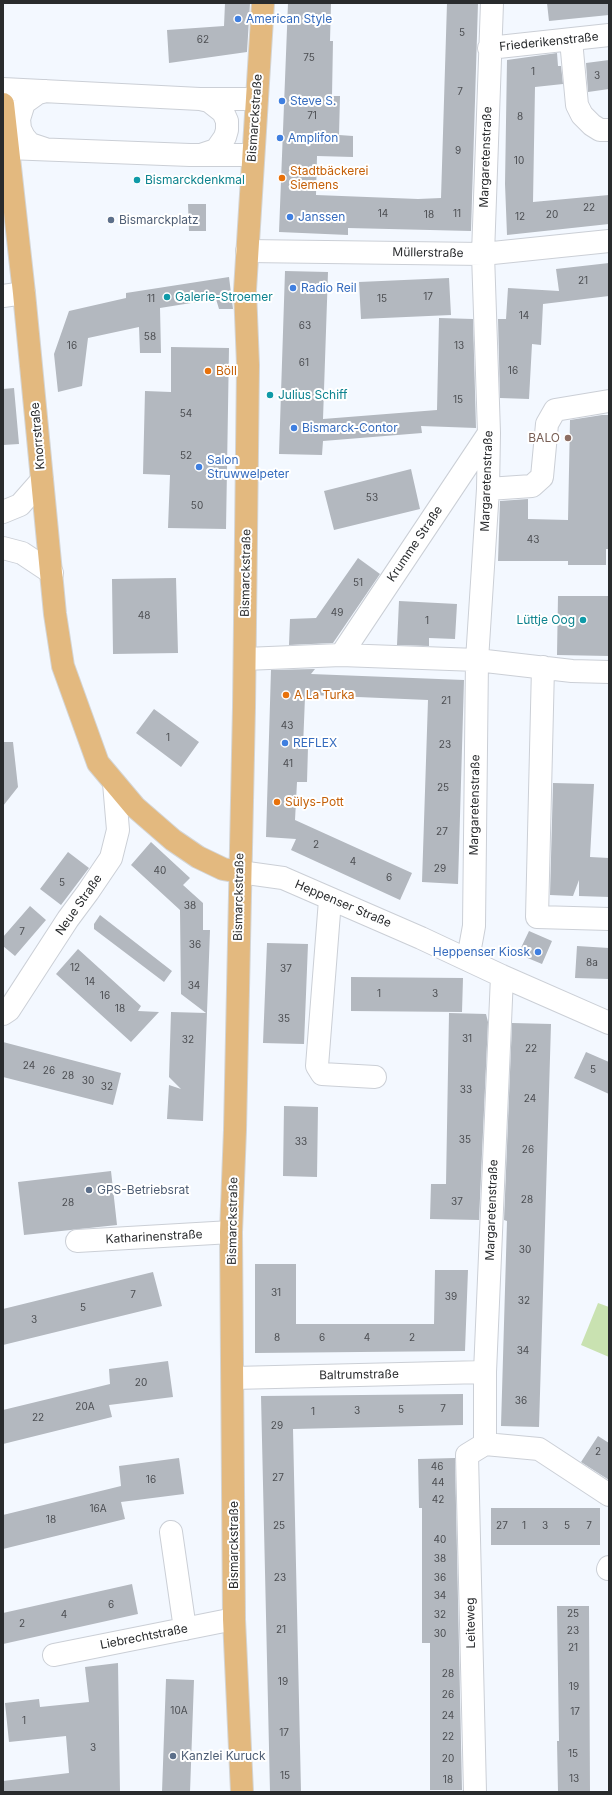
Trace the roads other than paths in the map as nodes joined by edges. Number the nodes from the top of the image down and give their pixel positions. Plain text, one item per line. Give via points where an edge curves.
1 (262, 3) edge
2 (492, 3) edge
3 (609, 36) edge
4 (570, 40) junction
5 (490, 48) junction
6 (3, 89) edge
7 (46, 91) junction
8 (200, 99) junction
9 (256, 99) junction
10 (3, 104) edge
11 (609, 130) edge
12 (7, 148) junction
13 (48, 149) junction
14 (201, 155) junction
15 (252, 155) junction
16 (609, 241) edge
17 (247, 250) junction
18 (483, 254) junction
19 (24, 293) junction
20 (3, 296) edge
21 (609, 400) edge
22 (489, 433) junction
23 (42, 480) junction
24 (488, 489) junction
25 (3, 512) edge
26 (3, 548) edge
27 (52, 573) junction
28 (341, 655) junction
29 (245, 659) junction
30 (477, 660) junction
31 (543, 667) junction
32 (609, 672) edge
33 (98, 763) joint
34 (114, 783) junction
35 (240, 872) junction
36 (330, 900) junction
37 (609, 919) edge
38 (468, 959) junction
39 (502, 976) junction
40 (3, 1014) edge
41 (609, 1022) edge
42 (375, 1077) dead end
43 (231, 1232) junction
44 (77, 1241) dead end
45 (485, 1372) junction
46 (232, 1378) junction
47 (476, 1449) junction
48 (609, 1494) edge
49 (171, 1532) dead end
50 (234, 1619) junction
51 (185, 1629) junction
52 (54, 1655) dead end
53 (242, 1792) edge
54 (475, 1792) edge

1 - 9 main road, Bismarckstraße
2 - 5 street, Margaretenstraße
3 - 4 street, Friederikenstraße
4 - 5 street, Friederikenstraße
4 - 11 street via 577,105 592,125 600,130
5 - 18 street, Margaretenstraße
6 - 7 street
7 - 8 street
7 - 13 street via 38,93 24,103 18,119 24,137 39,148
8 - 9 street
8 - 14 street via 209,100 223,112 227,121 225,137 216,150
9 - 15 main road, Bismarckstraße
10 - 12 main road, Knorrstraße
12 - 13 street
12 - 19 main road, Knorrstraße
13 - 14 street
14 - 15 street
15 - 17 main road, Bismarckstraße
16 - 18 street, Müllerstraße
17 - 18 street, Müllerstraße
17 - 29 main road, Bismarckstraße
18 - 22 street, Margaretenstraße
19 - 20 street
19 - 23 main road, Knorrstraße
21 - 24 street via 555,410 547,424 542,477 532,486
22 - 24 street, Margaretenstraße
22 - 28 street, Krumme Straße
23 - 25 street via 20,505
23 - 27 main road, Knorrstraße
24 - 30 street, Margaretenstraße
26 - 27 street via 22,553
27 - 33 main road, Knorrstraße via 63,666
28 - 29 street
28 - 30 street
29 - 35 main road, Bismarckstraße
30 - 31 street
30 - 38 street, Margaretenstraße via 474,926
31 - 32 street
31 - 37 street via 537,917
33 - 34 main road, Heppenser Straße
34 - 35 main road, Heppenser Straße via 135,807 173,840 204,861 222,869
34 - 40 street, Neue Straße via 118,830 111,858 9,1010
35 - 36 street, Heppenser Straße via 283,878
35 - 43 main road, Bismarckstraße
36 - 38 street, Heppenser Straße
36 - 42 street via 317,1066 322,1074
38 - 39 street, Heppenser Straße
39 - 41 street, Heppenser Straße
39 - 45 street, Margaretenstraße
43 - 44 street, Katharinenstraße
43 - 46 main road, Bismarckstraße
45 - 46 street, Baltrumstraße
45 - 47 street, Margaretenstraße
46 - 50 main road, Bismarckstraße
47 - 48 street via 539,1449
47 - 54 street, Leiteweg
49 - 51 street
50 - 51 street, Liebrechtstraße
50 - 53 main road, Bismarckstraße
51 - 52 street, Liebrechtstraße

